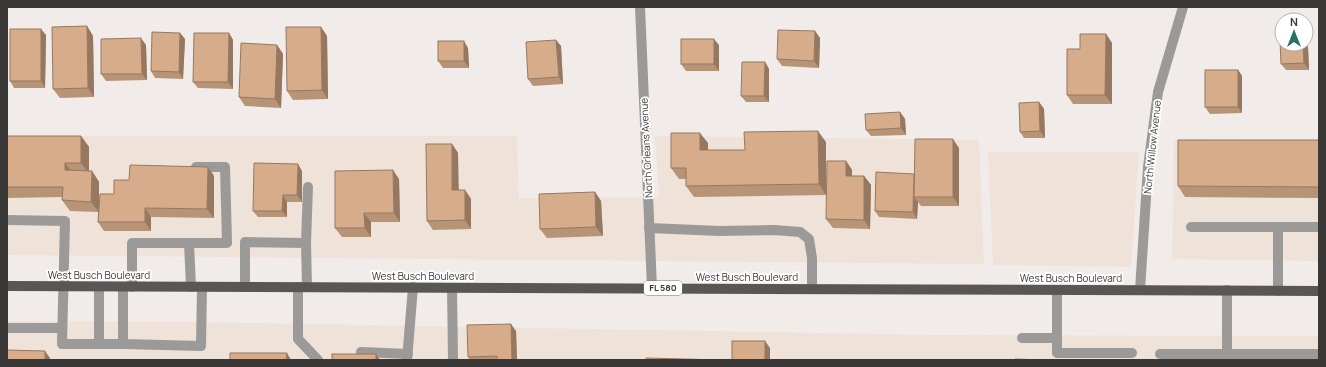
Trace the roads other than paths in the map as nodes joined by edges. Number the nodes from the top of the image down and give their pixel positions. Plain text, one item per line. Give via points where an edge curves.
1 (640, 7) edge
2 (1184, 7) edge
3 (188, 167) edge
4 (308, 188) dead end
5 (7, 220) edge
6 (1191, 227) dead end
7 (1278, 227) junction
8 (1319, 227) edge
9 (650, 228) junction
10 (190, 243) junction
11 (306, 243) junction
12 (7, 286) edge
13 (63, 287) junction
14 (99, 287) junction
15 (127, 287) junction
16 (191, 287) junction
17 (202, 287) junction
18 (245, 287) junction
19 (302, 287) junction
20 (413, 287) junction
21 (452, 288) junction
22 (652, 288) junction
23 (812, 289) junction
24 (1057, 290) junction
25 (1140, 290) junction
26 (1227, 290) junction
27 (1278, 291) junction
28 (1319, 291) edge
29 (7, 328) edge
30 (62, 328) junction
31 (1022, 338) dead end
32 (1057, 338) junction
33 (99, 344) junction
34 (123, 344) junction
35 (361, 352) edge
36 (1132, 353) dead end
37 (1160, 354) dead end
38 (1227, 354) junction
39 (1319, 354) edge
40 (408, 357) edge
41 (318, 360) edge
42 (453, 360) edge

1 - 9 street, North Orleans Avenue
2 - 25 street, North Willow Avenue via 1158,92 1148,167
3 - 10 street via 225,167 227,243
4 - 11 street
5 - 13 street via 66,221
6 - 7 street
7 - 8 street
7 - 27 street
9 - 22 street, North Orleans Avenue
9 - 23 street via 800,232 809,239
10 - 15 street via 132,243
10 - 16 street
11 - 18 street via 245,242
11 - 19 street
12 - 13 main road, West Busch Boulevard / FL 580
13 - 14 main road, West Busch Boulevard / FL 580
13 - 30 street
14 - 15 main road, West Busch Boulevard / FL 580
14 - 33 street
15 - 16 main road, West Busch Boulevard / FL 580
15 - 34 street
16 - 17 main road, West Busch Boulevard / FL 580
17 - 18 main road, West Busch Boulevard / FL 580
17 - 34 street via 201,346
18 - 19 main road, West Busch Boulevard / FL 580
19 - 20 main road, West Busch Boulevard / FL 580
19 - 41 street via 298,339
20 - 21 main road, West Busch Boulevard / FL 580
20 - 40 street
21 - 22 main road, West Busch Boulevard / FL 580
21 - 42 street
22 - 23 main road, West Busch Boulevard / FL 580
23 - 24 main road, West Busch Boulevard / FL 580
24 - 25 main road, West Busch Boulevard / FL 580
24 - 32 street
25 - 26 main road, West Busch Boulevard / FL 580
26 - 27 main road, West Busch Boulevard / FL 580
26 - 38 street
27 - 28 main road, West Busch Boulevard / FL 580
29 - 30 street
30 - 33 street via 62,344
31 - 32 street
32 - 36 street via 1057,353
33 - 34 street
35 - 40 street
37 - 38 street
38 - 39 street

